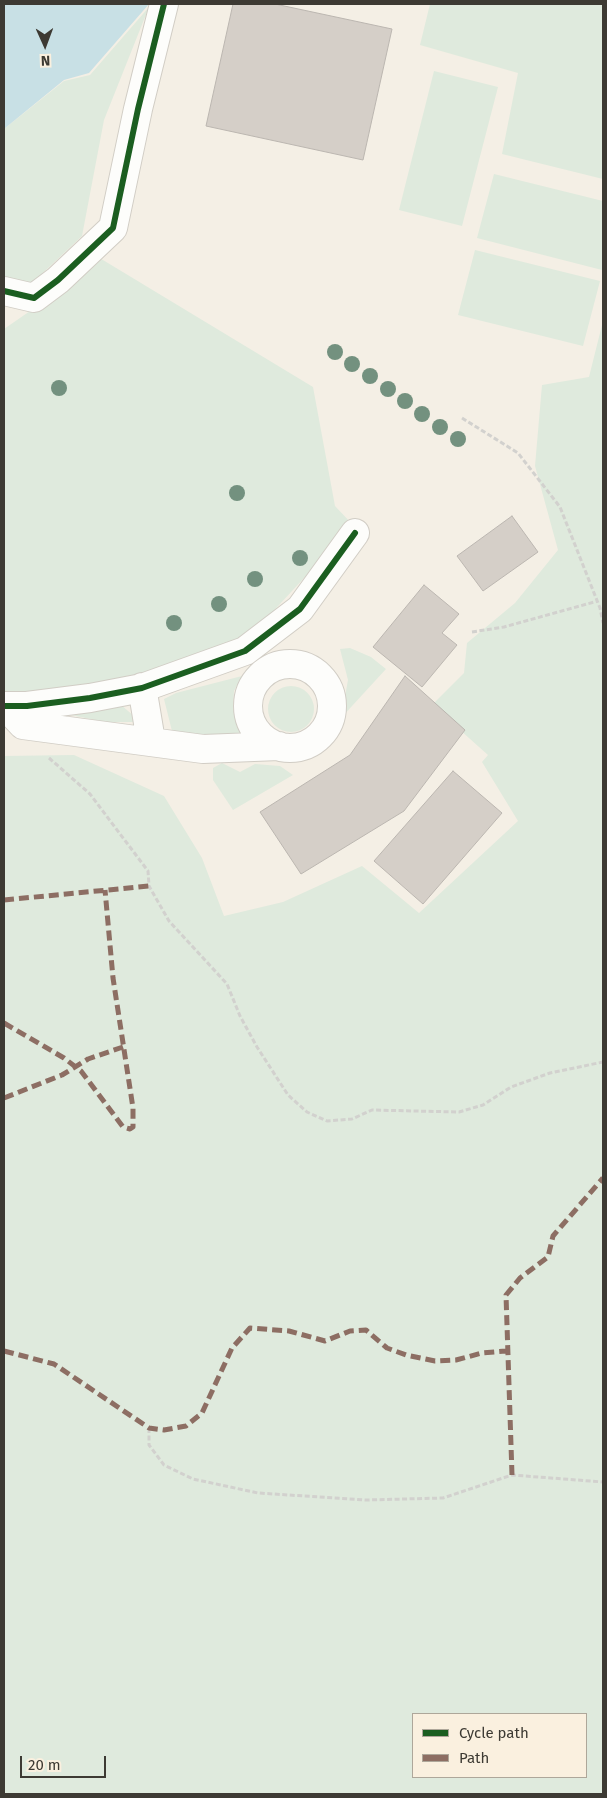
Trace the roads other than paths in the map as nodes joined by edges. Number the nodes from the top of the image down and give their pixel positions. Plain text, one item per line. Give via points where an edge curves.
1 (164, 4) edge
2 (4, 291) edge
3 (355, 534) dead end
4 (245, 651) junction
5 (272, 669) junction
6 (142, 688) junction
7 (11, 712) edge
8 (151, 741) junction
9 (278, 746) junction

1 - 2 street via 113,228 34,298
3 - 4 street via 300,609
4 - 5 street
4 - 6 street
5 - 9 street via 254,686 248,710 258,733
5 - 9 street via 284,665 308,668 319,675 331,696 330,721 315,740 291,748
6 - 7 street via 27,706
6 - 8 street
7 - 8 street
8 - 9 street via 202,749

